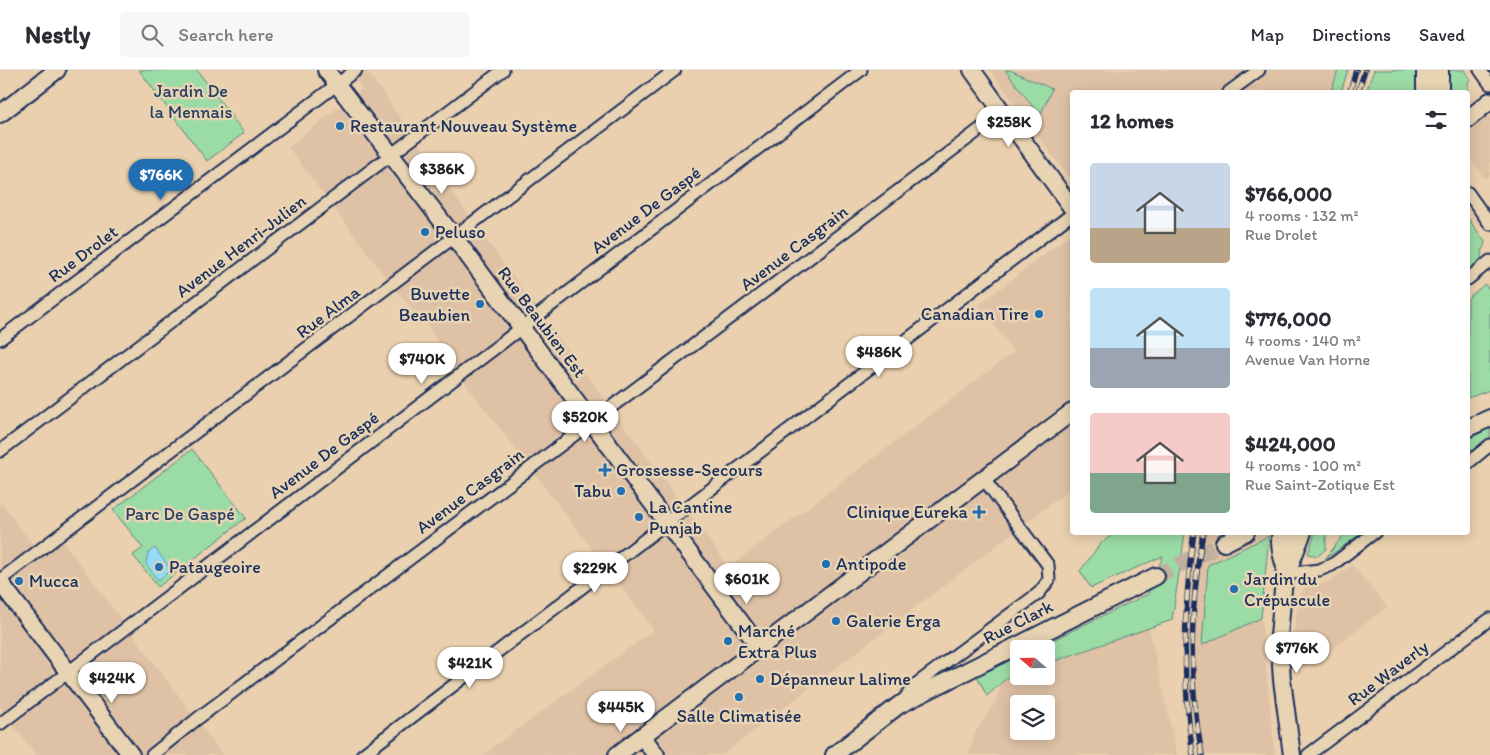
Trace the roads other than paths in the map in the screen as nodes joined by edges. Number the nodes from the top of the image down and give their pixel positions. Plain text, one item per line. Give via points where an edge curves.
1 (57, 70) edge
2 (326, 70) edge
3 (356, 70) edge
4 (503, 70) edge
5 (675, 70) edge
6 (861, 70) edge
7 (972, 70) edge
8 (1259, 70) edge
9 (1425, 70) edge
10 (1440, 70) edge
11 (1480, 70) edge
12 (337, 84) junction
13 (1490, 84) edge
14 (1231, 90) edge
15 (1425, 90) edge
16 (1440, 90) edge
17 (1490, 100) edge
18 (1002, 112) junction
19 (0, 114) edge
20 (1470, 117) edge
21 (392, 155) junction
22 (1470, 196) edge
23 (1070, 205) edge
24 (1070, 216) edge
25 (1490, 224) edge
26 (454, 237) junction
27 (1490, 261) edge
28 (1470, 277) edge
29 (521, 326) junction
30 (0, 339) edge
31 (1070, 413) edge
32 (1490, 418) edge
33 (592, 422) junction
34 (1470, 427) edge
35 (1490, 445) edge
36 (0, 451) edge
37 (1470, 461) edge
38 (983, 478) junction
39 (667, 522) junction
40 (1240, 535) edge
41 (1278, 535) edge
42 (1287, 535) edge
43 (1302, 535) edge
44 (1371, 535) edge
45 (1224, 543) tunnel mouth
46 (1286, 574) junction
47 (1156, 576) tunnel mouth
48 (0, 581) edge
49 (1490, 618) edge
50 (760, 648) junction
51 (68, 672) junction
52 (900, 706) junction
53 (0, 724) edge
54 (642, 736) junction
55 (131, 755) edge
56 (152, 755) edge
57 (362, 755) edge
58 (618, 755) edge
59 (656, 755) edge
60 (834, 755) edge
61 (1292, 755) edge
62 (1308, 755) edge

1 - 19 main road
2 - 12 main road, Rue Beaubien Est
3 - 12 street, Rue Drolet
4 - 21 street, Avenue Henri-Julien
5 - 26 street, Rue Alma
6 - 29 street, Avenue De Gaspé
7 - 18 main road
8 - 14 street
9 - 15 main road
10 - 16 main road
11 - 13 street
12 - 21 main road, Rue Beaubien Est
12 - 30 street, Rue Drolet
17 - 20 main road
18 - 23 main road
18 - 33 street, Avenue Casgrain
21 - 26 main road, Rue Beaubien Est
21 - 36 street, Avenue Henri-Julien
22 - 25 street
24 - 39 street
26 - 29 main road, Rue Beaubien Est
26 - 48 street, Rue Alma
27 - 28 street
29 - 33 main road, Rue Beaubien Est
29 - 51 street, Avenue De Gaspé
31 - 38 main road
32 - 34 main road
33 - 39 main road, Rue Beaubien Est
33 - 56 street, Avenue Casgrain
35 - 37 street
38 - 50 main road
38 - 52 street, Rue Clark via 1048,565 1049,580 1027,603 915,685
39 - 50 main road, Rue Beaubien Est
39 - 57 street
40 - 45 main road
41 - 46 street via 1279,558
42 - 46 main road
43 - 46 main road
44 - 46 street via 1332,565
46 - 61 main road via 1279,636
47 - 52 main road, Rue Clark
48 - 51 main road
49 - 62 street, Rue Waverly
50 - 54 main road
51 - 53 street, Avenue De Gaspé
51 - 55 main road
52 - 60 main road, Rue Clark
54 - 58 main road
54 - 59 main road

